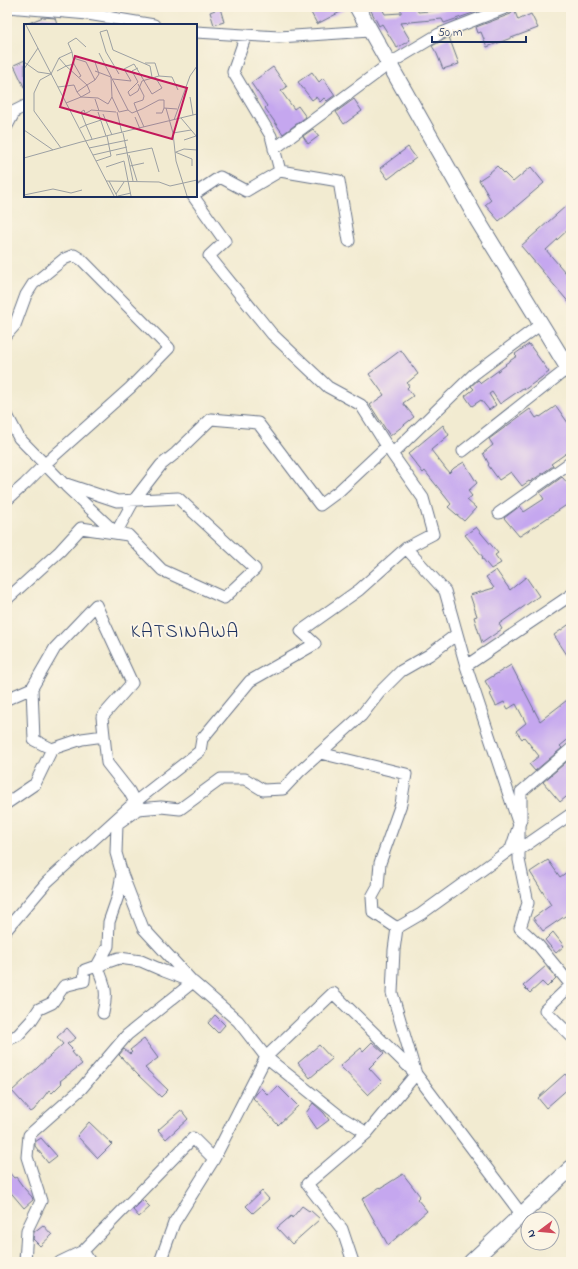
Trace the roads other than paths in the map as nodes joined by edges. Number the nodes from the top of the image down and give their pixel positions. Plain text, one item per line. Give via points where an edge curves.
1 (8, 7) edge
2 (357, 7) edge
3 (508, 7) edge
4 (148, 24) edge
5 (370, 31) junction
6 (197, 32) edge
7 (246, 35) junction
8 (389, 64) junction
9 (24, 106) edge
10 (7, 126) edge
11 (274, 149) junction
12 (280, 171) junction
13 (197, 192) edge
14 (194, 197) edge
15 (349, 241) dead end
16 (541, 324) junction
17 (7, 334) edge
18 (570, 371) edge
19 (7, 415) edge
20 (389, 450) junction
21 (463, 451) dead end
22 (571, 462) edge
23 (45, 464) junction
24 (63, 483) junction
25 (7, 500) edge
26 (134, 500) junction
27 (499, 513) dead end
28 (116, 533) junction
29 (406, 548) junction
30 (571, 595) edge
31 (7, 599) edge
32 (457, 634) junction
33 (466, 666) junction
34 (32, 688) junction
35 (7, 699) edge
36 (104, 736) junction
37 (52, 749) junction
38 (571, 749) edge
39 (320, 753) junction
40 (7, 803) edge
41 (136, 806) junction
42 (571, 814) edge
43 (519, 825) junction
44 (519, 850) junction
45 (122, 874) junction
46 (397, 928) junction
47 (7, 929) edge
48 (97, 966) junction
49 (193, 982) junction
50 (571, 985) edge
51 (103, 1013) dead end
52 (571, 1036) edge
53 (7, 1040) edge
54 (266, 1056) junction
55 (416, 1074) junction
56 (367, 1133) junction
57 (214, 1158) junction
58 (571, 1168) edge
59 (526, 1211) edge
60 (520, 1212) edge
61 (520, 1217) edge
62 (83, 1251) junction
63 (25, 1262) edge
64 (60, 1262) edge
65 (90, 1262) edge
66 (160, 1262) edge
67 (353, 1262) edge
68 (471, 1262) edge

1 - 4 street via 88,14
2 - 5 street
3 - 8 street via 439,34
5 - 7 street via 279,37
5 - 8 street
6 - 7 street
7 - 11 street via 233,72 271,136
8 - 11 street
8 - 16 street via 478,221
9 - 10 street via 15,111
11 - 12 street
12 - 13 street via 246,191 220,177
12 - 15 street via 339,181
14 - 20 street via 225,241 208,256 272,334 328,387 361,405
16 - 18 street
16 - 20 street via 474,374
17 - 23 street via 15,325 33,284 64,259 74,255 87,264 170,348 130,388
18 - 21 street
19 - 23 street via 19,438
20 - 26 street via 320,505 258,423 211,419 161,465
20 - 29 street via 423,498 433,534
22 - 27 street
23 - 24 street
23 - 25 street
24 - 26 street via 117,501
24 - 28 street
26 - 28 street
26 - 28 street via 178,498 255,569 224,598 162,570 128,535
28 - 31 street via 81,528 60,551
29 - 32 street via 445,591
29 - 41 street via 359,590 301,631 315,644 250,681 202,739 200,751
30 - 33 street
32 - 33 street
32 - 39 street via 402,671 379,693 361,716
33 - 43 street
34 - 35 street
34 - 36 street via 55,648 96,605 132,683 102,717
34 - 37 street via 34,740
36 - 37 street via 82,739
36 - 41 street via 106,763 129,791
37 - 40 street via 35,784
38 - 43 street via 521,792
39 - 41 street via 283,789 263,790 244,779 221,779 180,809
39 - 46 street via 406,774 401,804 380,863 378,886 372,897 373,912
41 - 45 street via 117,824 116,853
41 - 47 street via 48,882
42 - 44 street
43 - 44 street
43 - 46 street via 511,849 421,914
44 - 50 street via 528,903 520,928 538,945
45 - 48 street via 109,922 108,946
45 - 49 street via 143,928
46 - 55 street via 392,993
48 - 49 street via 119,958 140,961
48 - 51 street via 105,983 106,999
48 - 53 street via 85,970 84,981 64,986 52,1003 39,1010 18,1035
49 - 54 street via 238,1021
49 - 63 street via 126,1035 81,1089 29,1135 27,1157 41,1201 27,1230
50 - 52 street via 545,1010
54 - 55 street via 333,993
54 - 56 street via 341,1117
54 - 57 street
55 - 56 street
55 - 60 street
56 - 67 street via 308,1184 342,1229
57 - 62 street via 193,1138
57 - 66 street via 174,1224
58 - 59 street
61 - 68 street
62 - 64 street
62 - 65 street

